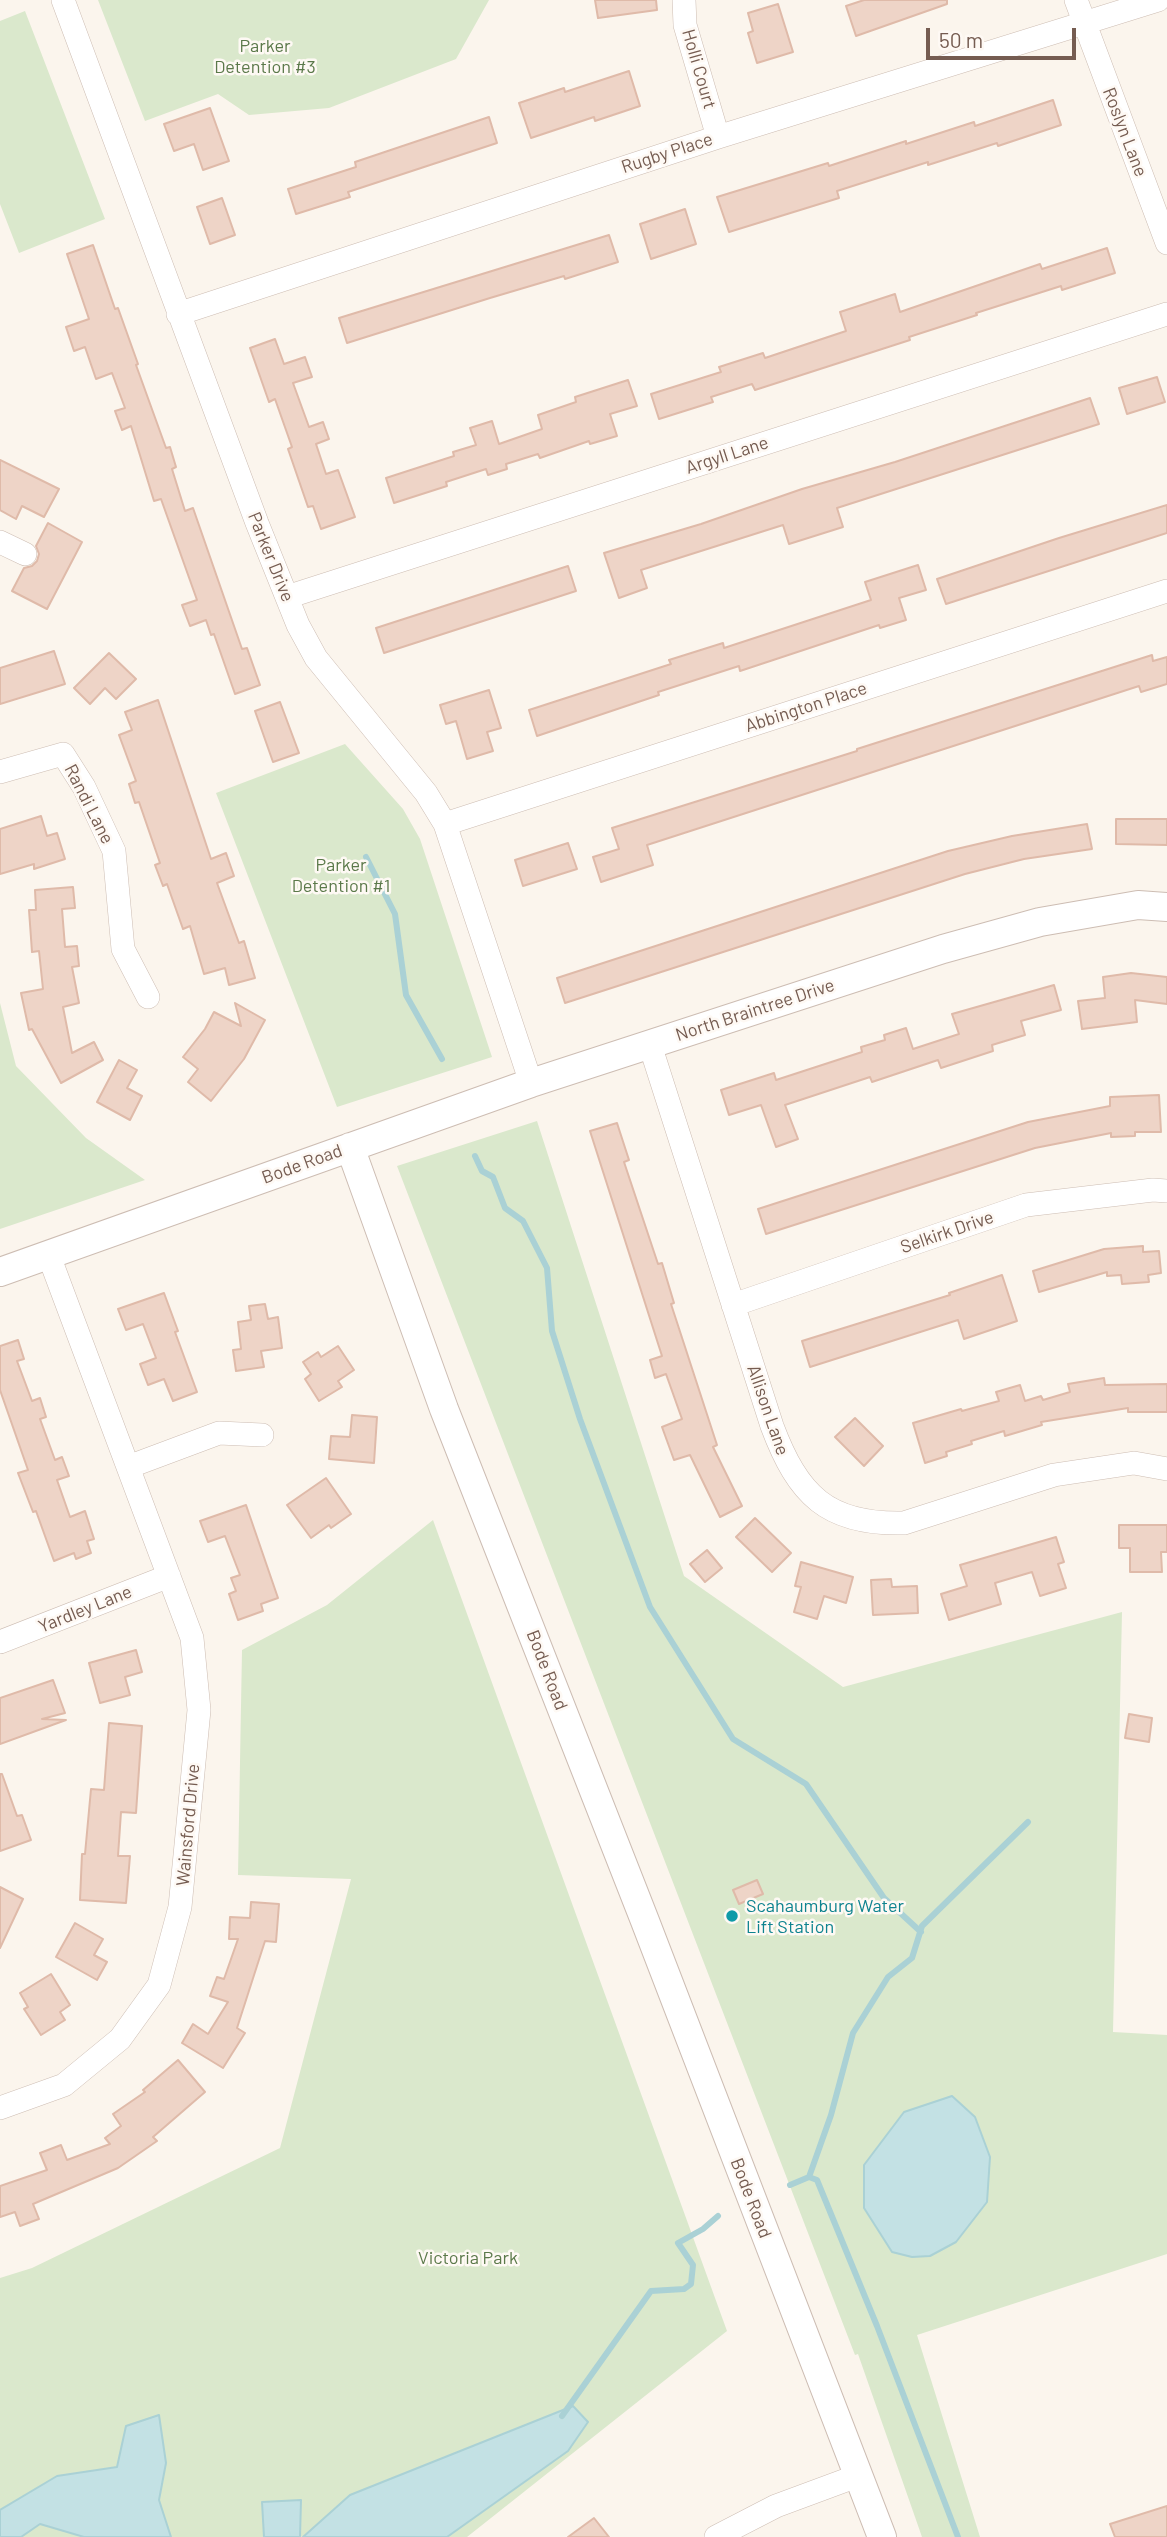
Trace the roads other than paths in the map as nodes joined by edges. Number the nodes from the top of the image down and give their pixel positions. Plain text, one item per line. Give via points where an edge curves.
1 (63, 0) edge
2 (684, 0) edge
3 (1158, 0) edge
4 (1080, 11) edge
5 (718, 137) junction
6 (1167, 243) edge
7 (178, 314) junction
8 (1167, 314) edge
9 (0, 542) edge
10 (24, 554) dead end
11 (1167, 590) edge
12 (287, 597) junction
13 (0, 772) edge
14 (445, 824) junction
15 (1167, 907) edge
16 (148, 997) dead end
17 (650, 1045) junction
18 (531, 1083) junction
19 (350, 1147) junction
20 (1167, 1191) edge
21 (49, 1256) junction
22 (0, 1272) edge
23 (733, 1305) junction
24 (262, 1435) dead end
25 (128, 1467) junction
26 (1167, 1469) edge
27 (169, 1576) junction
28 (0, 1642) edge
29 (0, 2108) edge
30 (857, 2476) junction
31 (716, 2537) edge
32 (882, 2537) edge

1 - 7 street, Parker Drive
2 - 5 street, Holli Court via 685,24
3 - 4 street, Rugby Place
4 - 5 street, Rugby Place
4 - 6 street, Roslyn Lane
5 - 7 street, Rugby Place
7 - 12 street, Parker Drive
8 - 12 street, Argyll Lane
9 - 10 street
11 - 14 street, Abbington Place
12 - 14 street, Parker Drive via 316,658 426,793
13 - 16 street, Randi Lane via 63,754 114,851 123,949
14 - 18 street, Parker Drive
15 - 17 street, North Braintree Drive via 1138,905 1040,922 943,948
17 - 18 street, North Braintree Drive
17 - 23 street, Allison Lane
18 - 19 street, North Braintree Drive
19 - 21 street, Bode Road
19 - 30 street, Bode Road via 444,1409
20 - 23 street, Selkirk Drive via 1026,1205
21 - 22 street, Bode Road
21 - 25 street, Wainsford Drive
23 - 26 street, Allison Lane via 789,1468 809,1493 854,1518 878,1524 904,1523 1054,1475 1133,1463
24 - 25 street via 219,1433
25 - 27 street, Wainsford Drive
27 - 28 street, Yardley Lane
27 - 29 street, Wainsford Drive via 191,1638 199,1710 180,1907 159,1985 120,2039 64,2085
30 - 31 street via 776,2507
30 - 32 street, Bode Road

